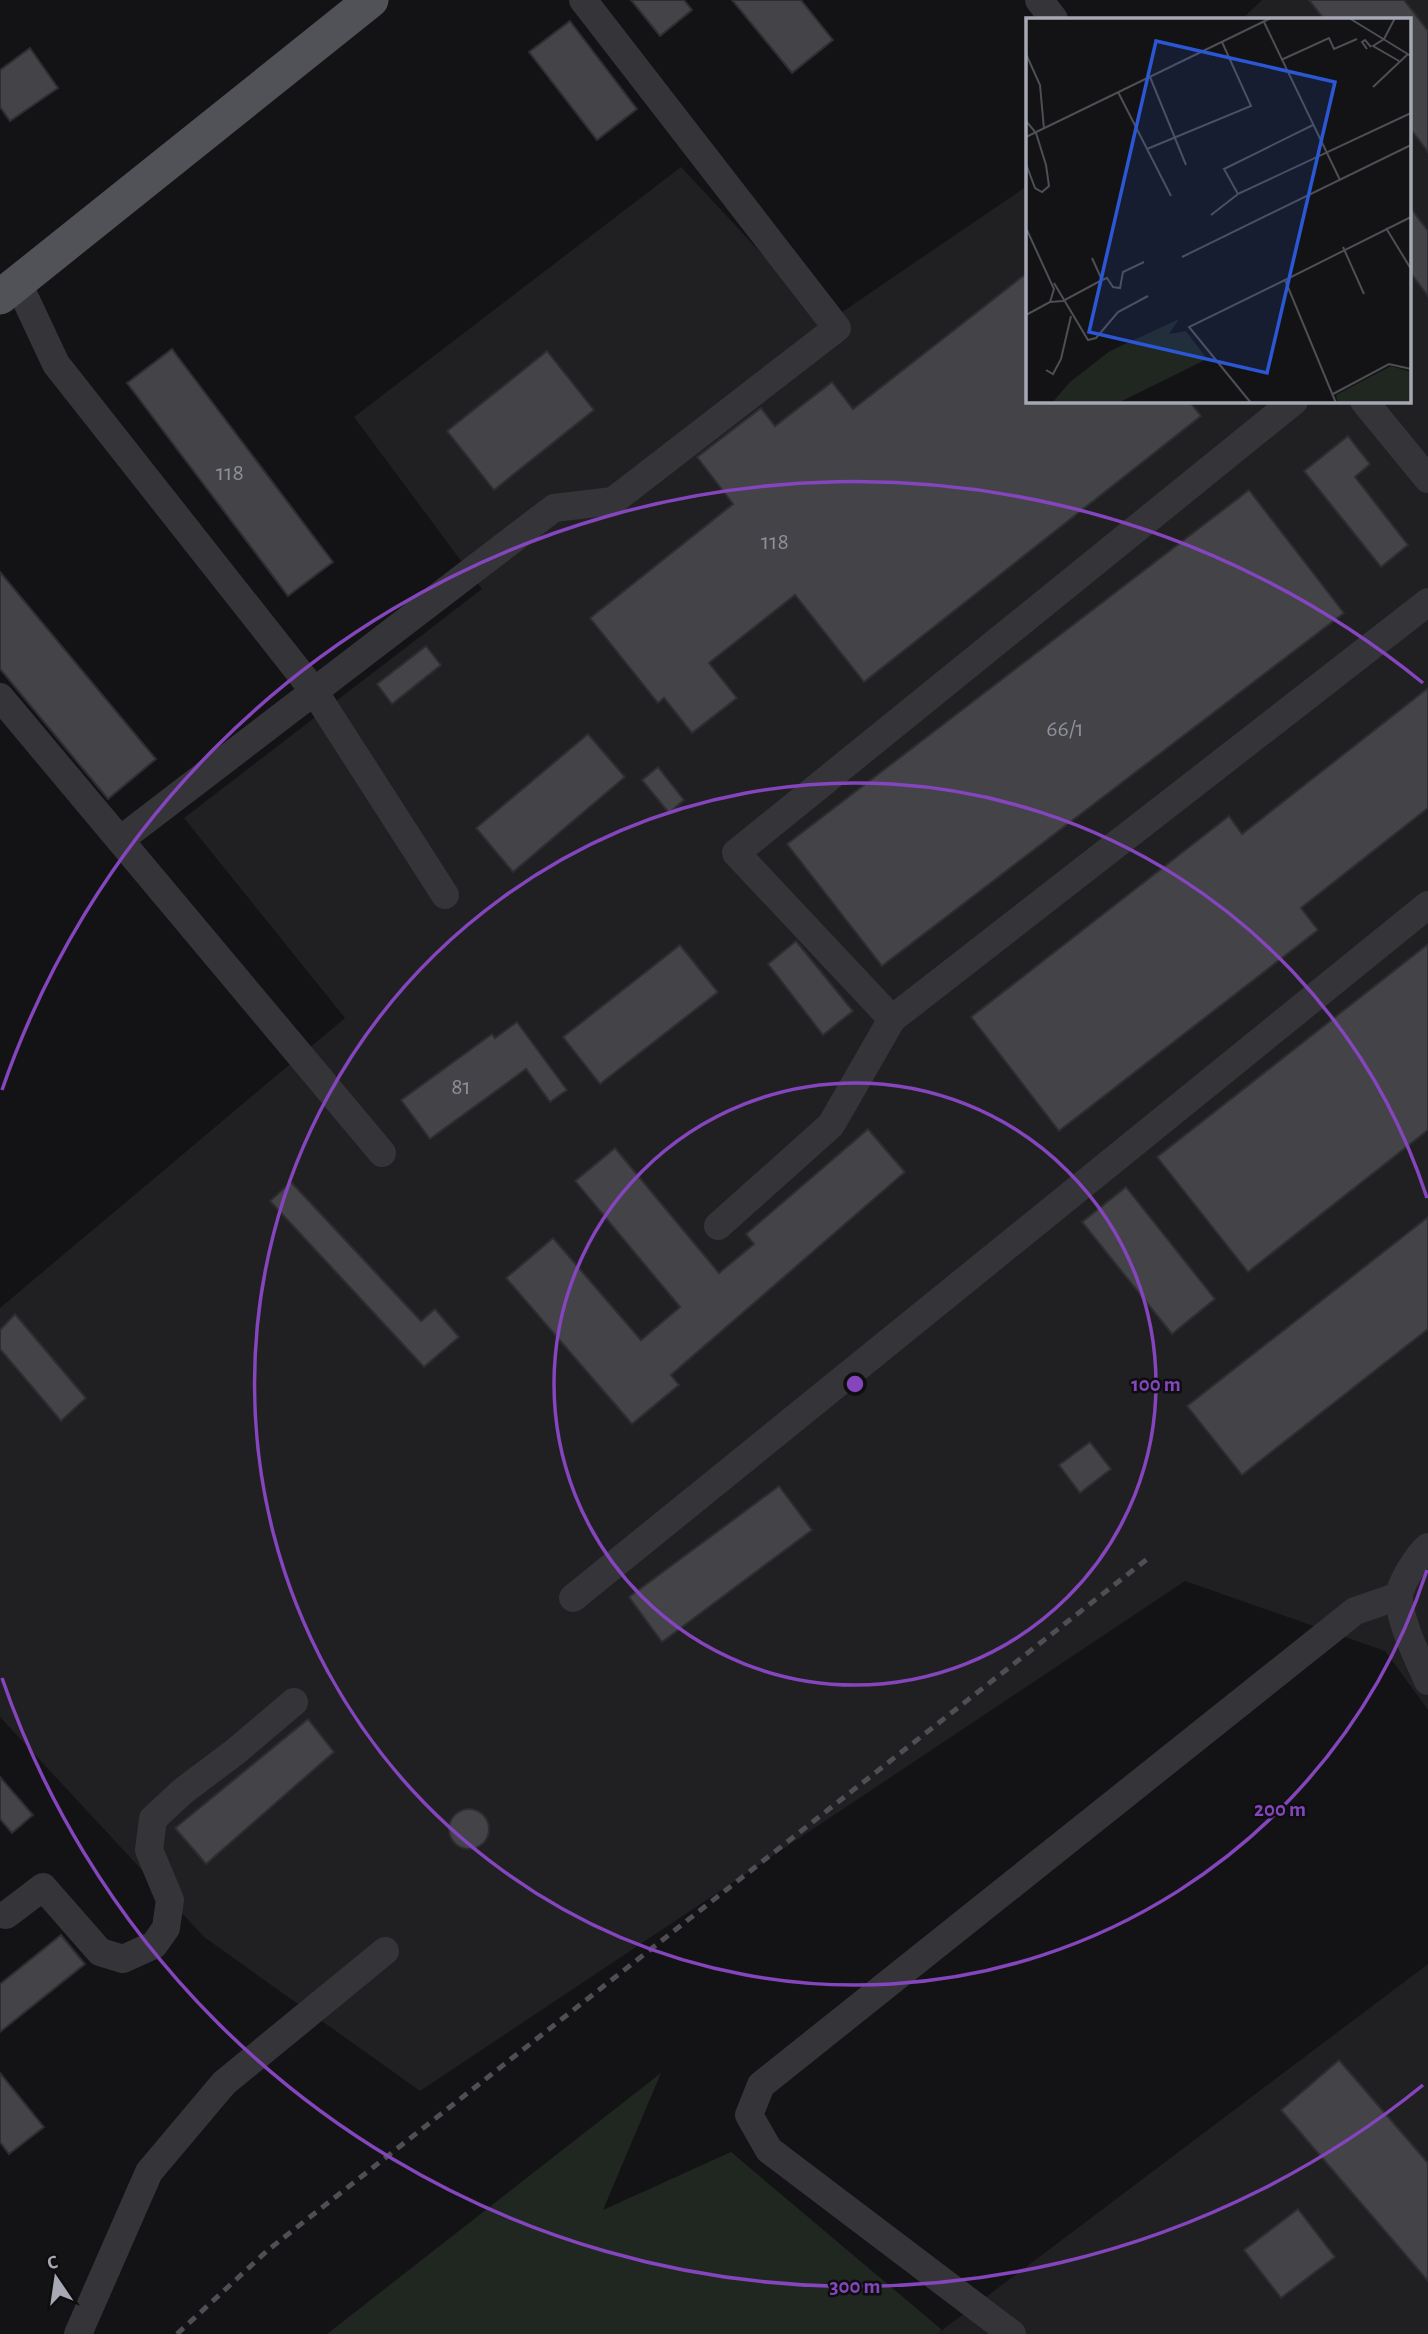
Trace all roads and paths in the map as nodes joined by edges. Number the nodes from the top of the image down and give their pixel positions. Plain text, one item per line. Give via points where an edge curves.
1 (371, 0) edge
2 (583, 0) edge
3 (1039, 0) edge
4 (1053, 18) edge
5 (9, 290) edge
6 (1293, 402) edge
7 (1365, 402) edge
8 (1428, 479) edge
9 (1428, 602) edge
10 (314, 691) junction
11 (0, 697) edge
12 (120, 840) junction
13 (445, 895) dead end
14 (1428, 905) edge
15 (892, 1019) junction
16 (382, 1153) dead end
17 (718, 1226) dead end
18 (1428, 1546) edge
19 (1399, 1596) junction
20 (573, 1598) dead end
21 (1428, 1681) edge
22 (294, 1702) dead end
23 (2, 1914) edge
24 (385, 1951) dead end
25 (78, 2334) edge
26 (1012, 2334) edge

1 - 5 main road
2 - 10 street via 837,328 613,501 554,508
3 - 4 street
5 - 10 street via 56,364
6 - 15 street via 736,853
7 - 8 street
9 - 15 street
10 - 12 street
10 - 13 street
11 - 12 street
12 - 16 street
14 - 20 street
15 - 17 street via 831,1125
18 - 19 street via 1418,1555
19 - 21 street
19 - 26 street via 1355,1611 761,2085 749,2115 769,2150
22 - 23 street via 153,1819 149,1850 170,1900 166,1928 154,1945 123,1959 100,1952 43,1887
24 - 25 street via 224,2083 185,2127 149,2172

